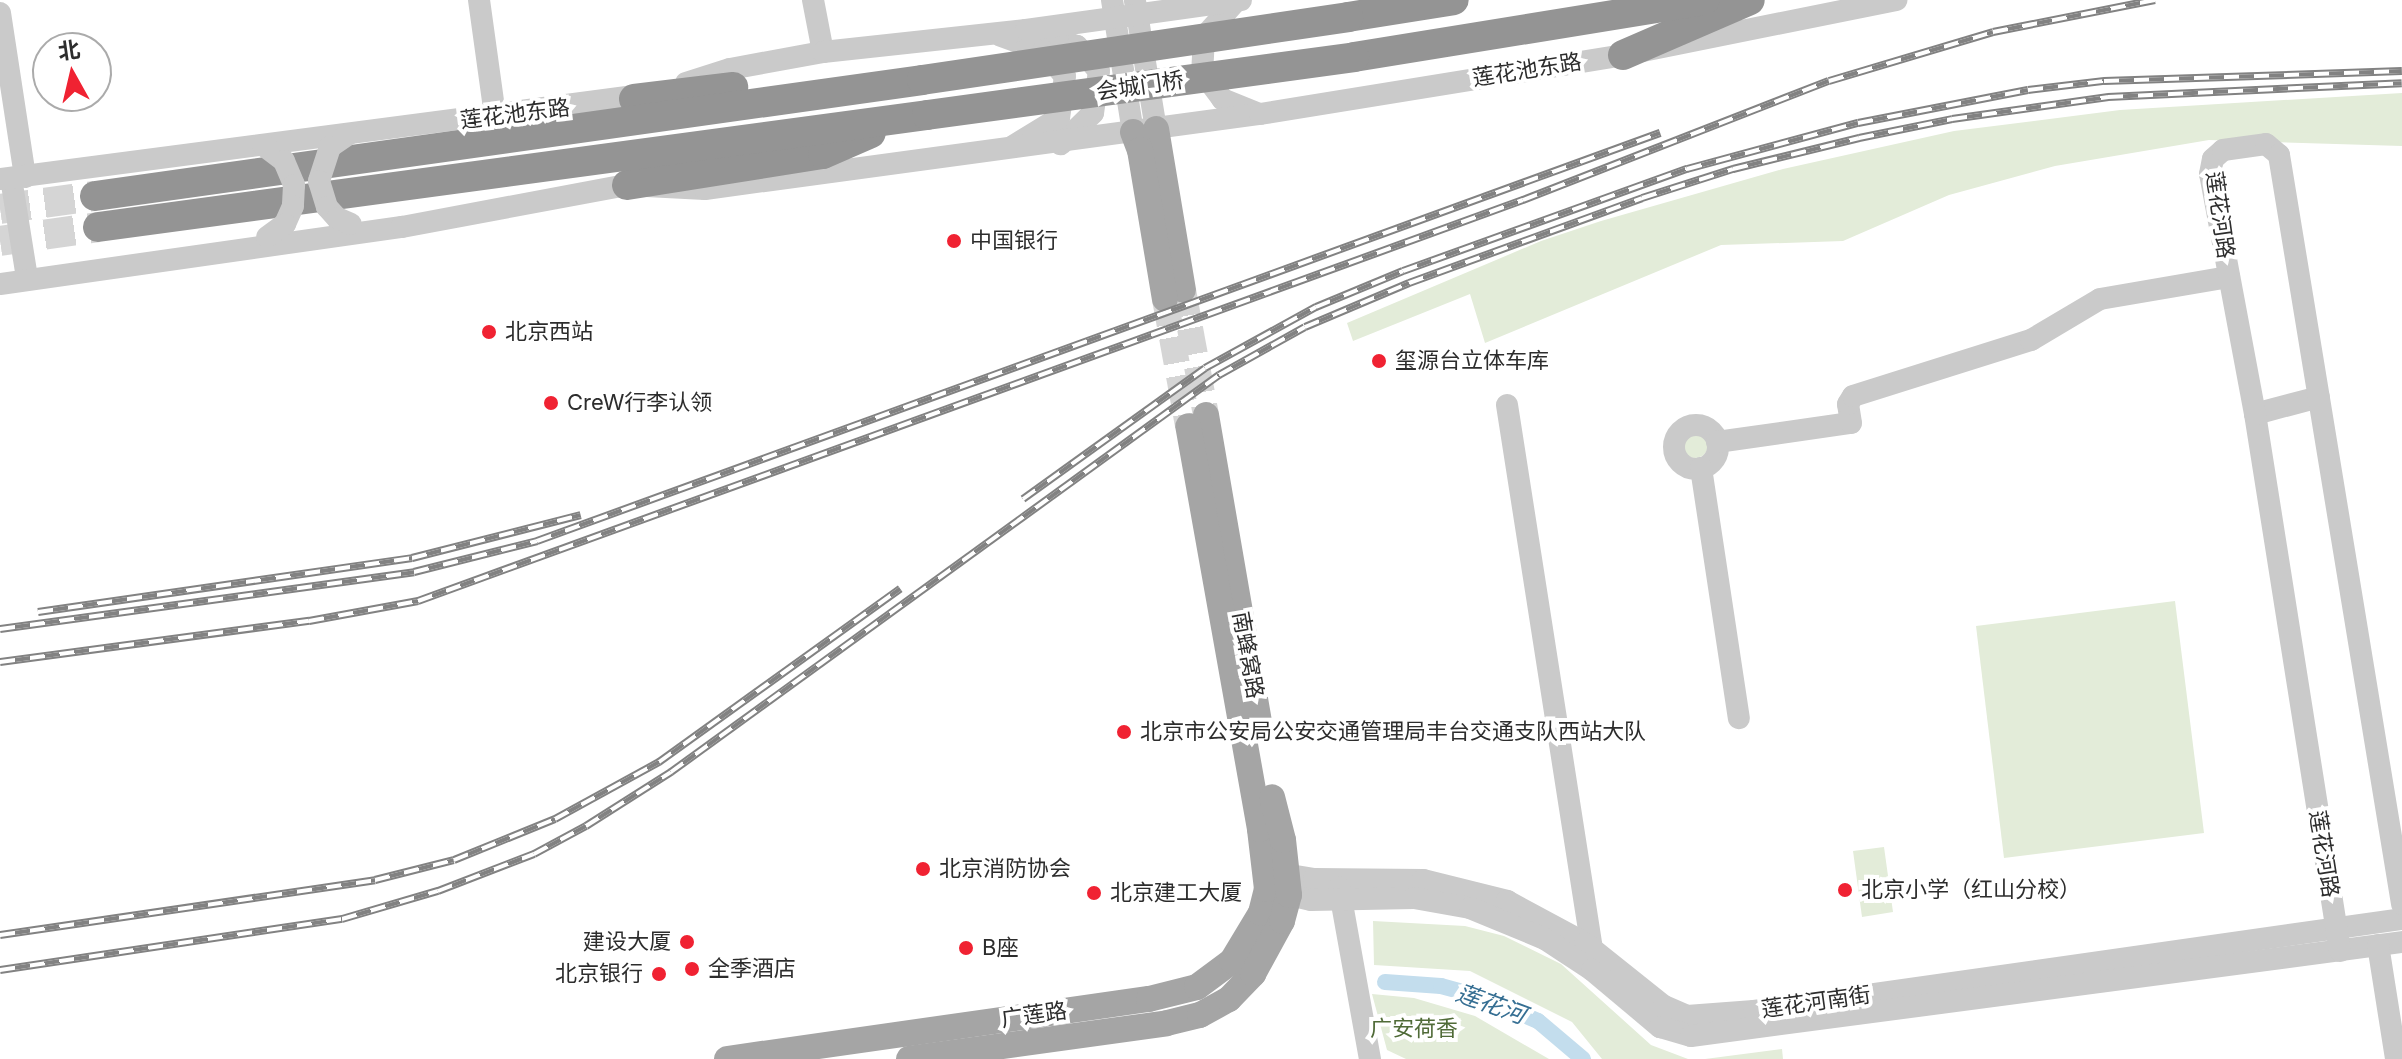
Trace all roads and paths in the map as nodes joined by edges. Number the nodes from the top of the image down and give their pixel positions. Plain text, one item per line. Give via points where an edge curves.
1 (479, 0) edge
2 (813, 0) edge
3 (1239, 0) edge
4 (1454, 0) edge
5 (1704, 0) edge
6 (1750, 0) edge
7 (1897, 0) edge
8 (1125, 8) edge
9 (0, 13) edge
10 (1026, 30) junction
11 (995, 34) junction
12 (823, 52) junction
13 (1623, 55) junction
14 (1354, 57) joint
15 (908, 82) junction
16 (634, 99) junction
17 (1260, 114) junction
18 (495, 116) junction
19 (914, 117) junction
20 (1144, 131) junction
21 (349, 134) junction
22 (1061, 144) junction
23 (263, 145) junction
24 (1005, 151) junction
25 (12, 178) edge
26 (766, 181) junction
27 (627, 185) junction
28 (95, 196) tunnel mouth
29 (547, 200) junction
30 (572, 205) dead end
31 (351, 224) junction
32 (98, 227) tunnel mouth
33 (267, 237) junction
34 (26, 272) junction
35 (0, 276) edge
36 (2229, 277) junction
37 (0, 284) edge
38 (1174, 294) tunnel mouth
39 (2319, 397) junction
40 (1507, 405) dead end
41 (2255, 414) junction
42 (1197, 420) tunnel mouth
43 (1717, 442) junction
44 (1701, 468) junction
45 (1739, 718) dead end
46 (1277, 882) junction
47 (1340, 890) junction
48 (2402, 904) edge
49 (2402, 919) edge
50 (2336, 928) junction
51 (2402, 942) edge
52 (2378, 945) junction
53 (1592, 949) junction
54 (2340, 951) junction
55 (1034, 1051) edge
56 (727, 1059) edge
57 (909, 1059) edge
58 (1370, 1059) edge
59 (2396, 1059) edge

1 - 18 street
2 - 12 street
3 - 8 street
3 - 17 street via 1204,37 1202,72 1222,99
4 - 15 highway, 会城门桥, bridge
5 - 14 highway, 莲花池东路
6 - 13 highway
7 - 13 street, 莲花池东路
8 - 10 street, 莲花池东路
8 - 20 street
9 - 25 street
10 - 11 street, 莲花池东路
10 - 22 street via 1077,46 1099,71 1093,113
11 - 12 street, 莲花池东路
11 - 24 street via 1043,51 1065,76 1059,118
12 - 16 street, 莲花池东路 via 730,69
13 - 17 street, 莲花池东路
14 - 19 highway, 会城门桥, bridge
15 - 16 highway via 822,76
15 - 28 highway, 莲花池东路
16 - 18 street, 莲花池东路
17 - 20 street, 莲花池东路
18 - 21 street, 莲花池东路
19 - 27 highway via 823,154
19 - 32 highway
20 - 22 street, 莲花池东路
20 - 38 main road via 1140,150
21 - 23 street, 莲花池东路
21 - 31 street, bridge via 330,147 319,181 327,207
22 - 24 street
23 - 25 street, 莲花池东路
23 - 33 street, bridge via 284,161 294,185 285,224
24 - 26 street
25 - 34 street
26 - 27 street via 705,189
26 - 30 street via 750,195 706,202 639,196
27 - 29 street
29 - 31 street via 531,195
29 - 37 street via 402,227
31 - 33 street
33 - 34 street
34 - 35 street
36 - 39 street, 莲花河路 via 2211,166 2223,150 2266,144 2279,155
36 - 41 street, 莲花河路
36 - 43 street via 2100,299 2031,340 1853,396 1848,404 1851,423
39 - 41 street
39 - 48 street, 莲花河路
40 - 53 street
41 - 50 street, 莲花河路
42 - 46 main road, 南蜂窝路
43 - 44 street via 1716,455
43 - 44 street via 1703,426 1689,426 1677,435 1676,456 1686,466
44 - 45 street
46 - 47 street, 莲花河南街 via 1311,900
46 - 55 main road, 广莲路 via 1282,921 1253,974 1229,999 1200,1015
46 - 56 main road, 广莲路 via 1232,961 1197,987 1149,999
47 - 53 street, 莲花河南街 via 1423,880 1481,892 1530,911
47 - 54 street, 莲花河南街 via 1441,901 1498,918 1565,951 1660,1027 1691,1036
47 - 58 street
49 - 50 street, 莲花河南街
50 - 53 street, 莲花河南街 via 1708,1017 1687,1016 1664,1006
50 - 54 street, 莲花河路
51 - 52 street, 莲花河南街
52 - 54 street, 莲花河南街
52 - 59 street
55 - 57 main road, 广莲路

